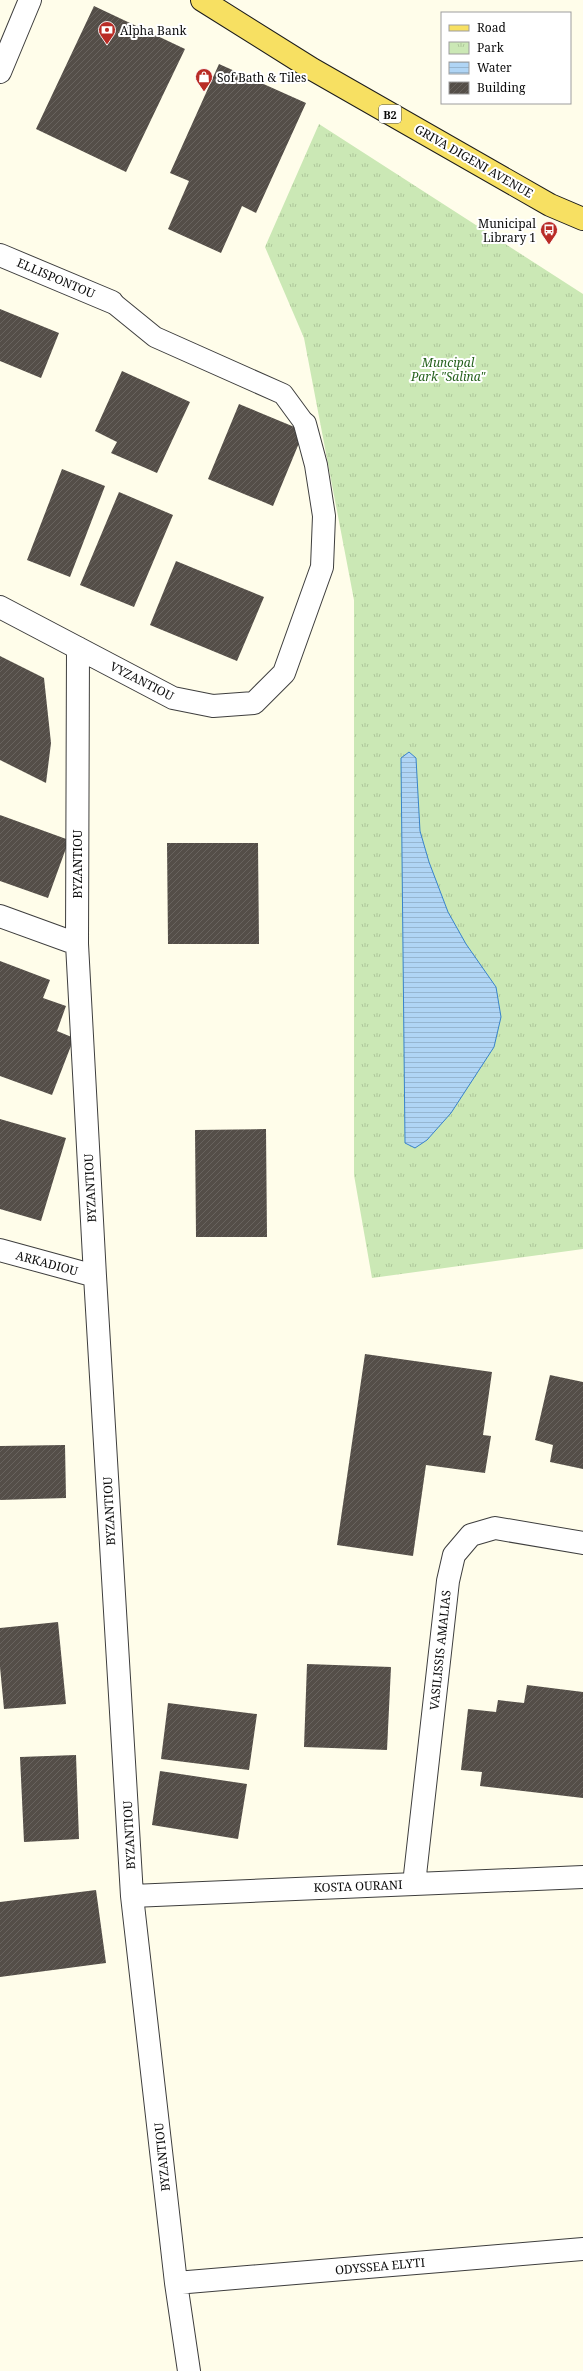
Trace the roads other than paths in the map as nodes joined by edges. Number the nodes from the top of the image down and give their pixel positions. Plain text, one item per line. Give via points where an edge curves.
1 (30, 0) edge
2 (202, 0) edge
3 (0, 72) edge
4 (583, 219) edge
5 (0, 255) edge
6 (112, 302) joint
7 (305, 424) joint
8 (0, 607) edge
9 (78, 648) junction
10 (0, 916) edge
11 (77, 944) junction
12 (0, 1250) edge
13 (94, 1276) junction
14 (583, 1543) edge
15 (583, 1877) edge
16 (414, 1884) junction
17 (132, 1896) junction
18 (583, 2249) edge
19 (176, 2283) junction
20 (189, 2371) edge

1 - 3 street
2 - 4 main road, GRIVA DIGENI AVENUE / B2 via 326,77 550,205
5 - 6 street, ELLISPONTOU
6 - 7 lane via 155,338 283,394
7 - 9 street, VYZANTIOU via 316,465 324,516 322,567 284,673 254,703 213,706 173,698
8 - 9 street, VYZANTIOU
9 - 11 street, BYZANTIOU
10 - 11 street
11 - 13 street, BYZANTIOU
12 - 13 street, ARKADIOU
13 - 17 street, BYZANTIOU
14 - 16 street, VASILISSIS AMALIAS via 496,1528 471,1535 454,1555 448,1581
15 - 16 street, KOSTA OURANI
16 - 17 street, KOSTA OURANI
17 - 19 street, BYZANTIOU
18 - 19 street, ODYSSEA ELYTI
19 - 20 street, BYZANTIOU

